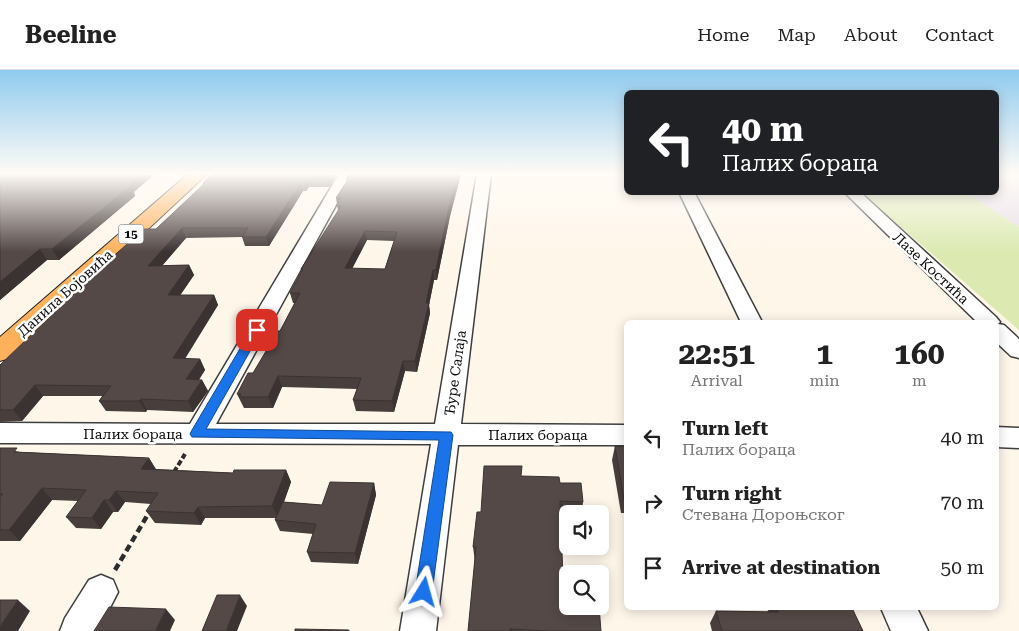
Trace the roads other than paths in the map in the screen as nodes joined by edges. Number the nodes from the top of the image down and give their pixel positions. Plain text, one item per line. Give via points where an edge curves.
1 (169, 200) edge
2 (331, 200) edge
3 (480, 200) edge
4 (690, 200) edge
5 (860, 200) edge
6 (751, 320) edge
7 (986, 320) edge
8 (999, 333) edge
9 (1019, 351) edge
10 (0, 352) edge
11 (0, 433) edge
12 (197, 434) junction
13 (446, 435) junction
14 (624, 435) edge
15 (999, 437) edge
16 (1019, 438) edge
17 (101, 592) road end
18 (899, 610) edge
19 (78, 631) edge
20 (418, 631) edge
21 (910, 631) edge

1 - 10 main road, Данила Бојовића / 15
2 - 12 street
3 - 13 street, Ђуре Салаја
4 - 6 street
5 - 7 street, Лазе Костића
8 - 9 street
11 - 12 street, Палих бораца
12 - 13 street, Палих бораца
13 - 14 street, Палих бораца
13 - 20 street, Ђуре Салаја
15 - 16 street
17 - 19 street
18 - 21 street

